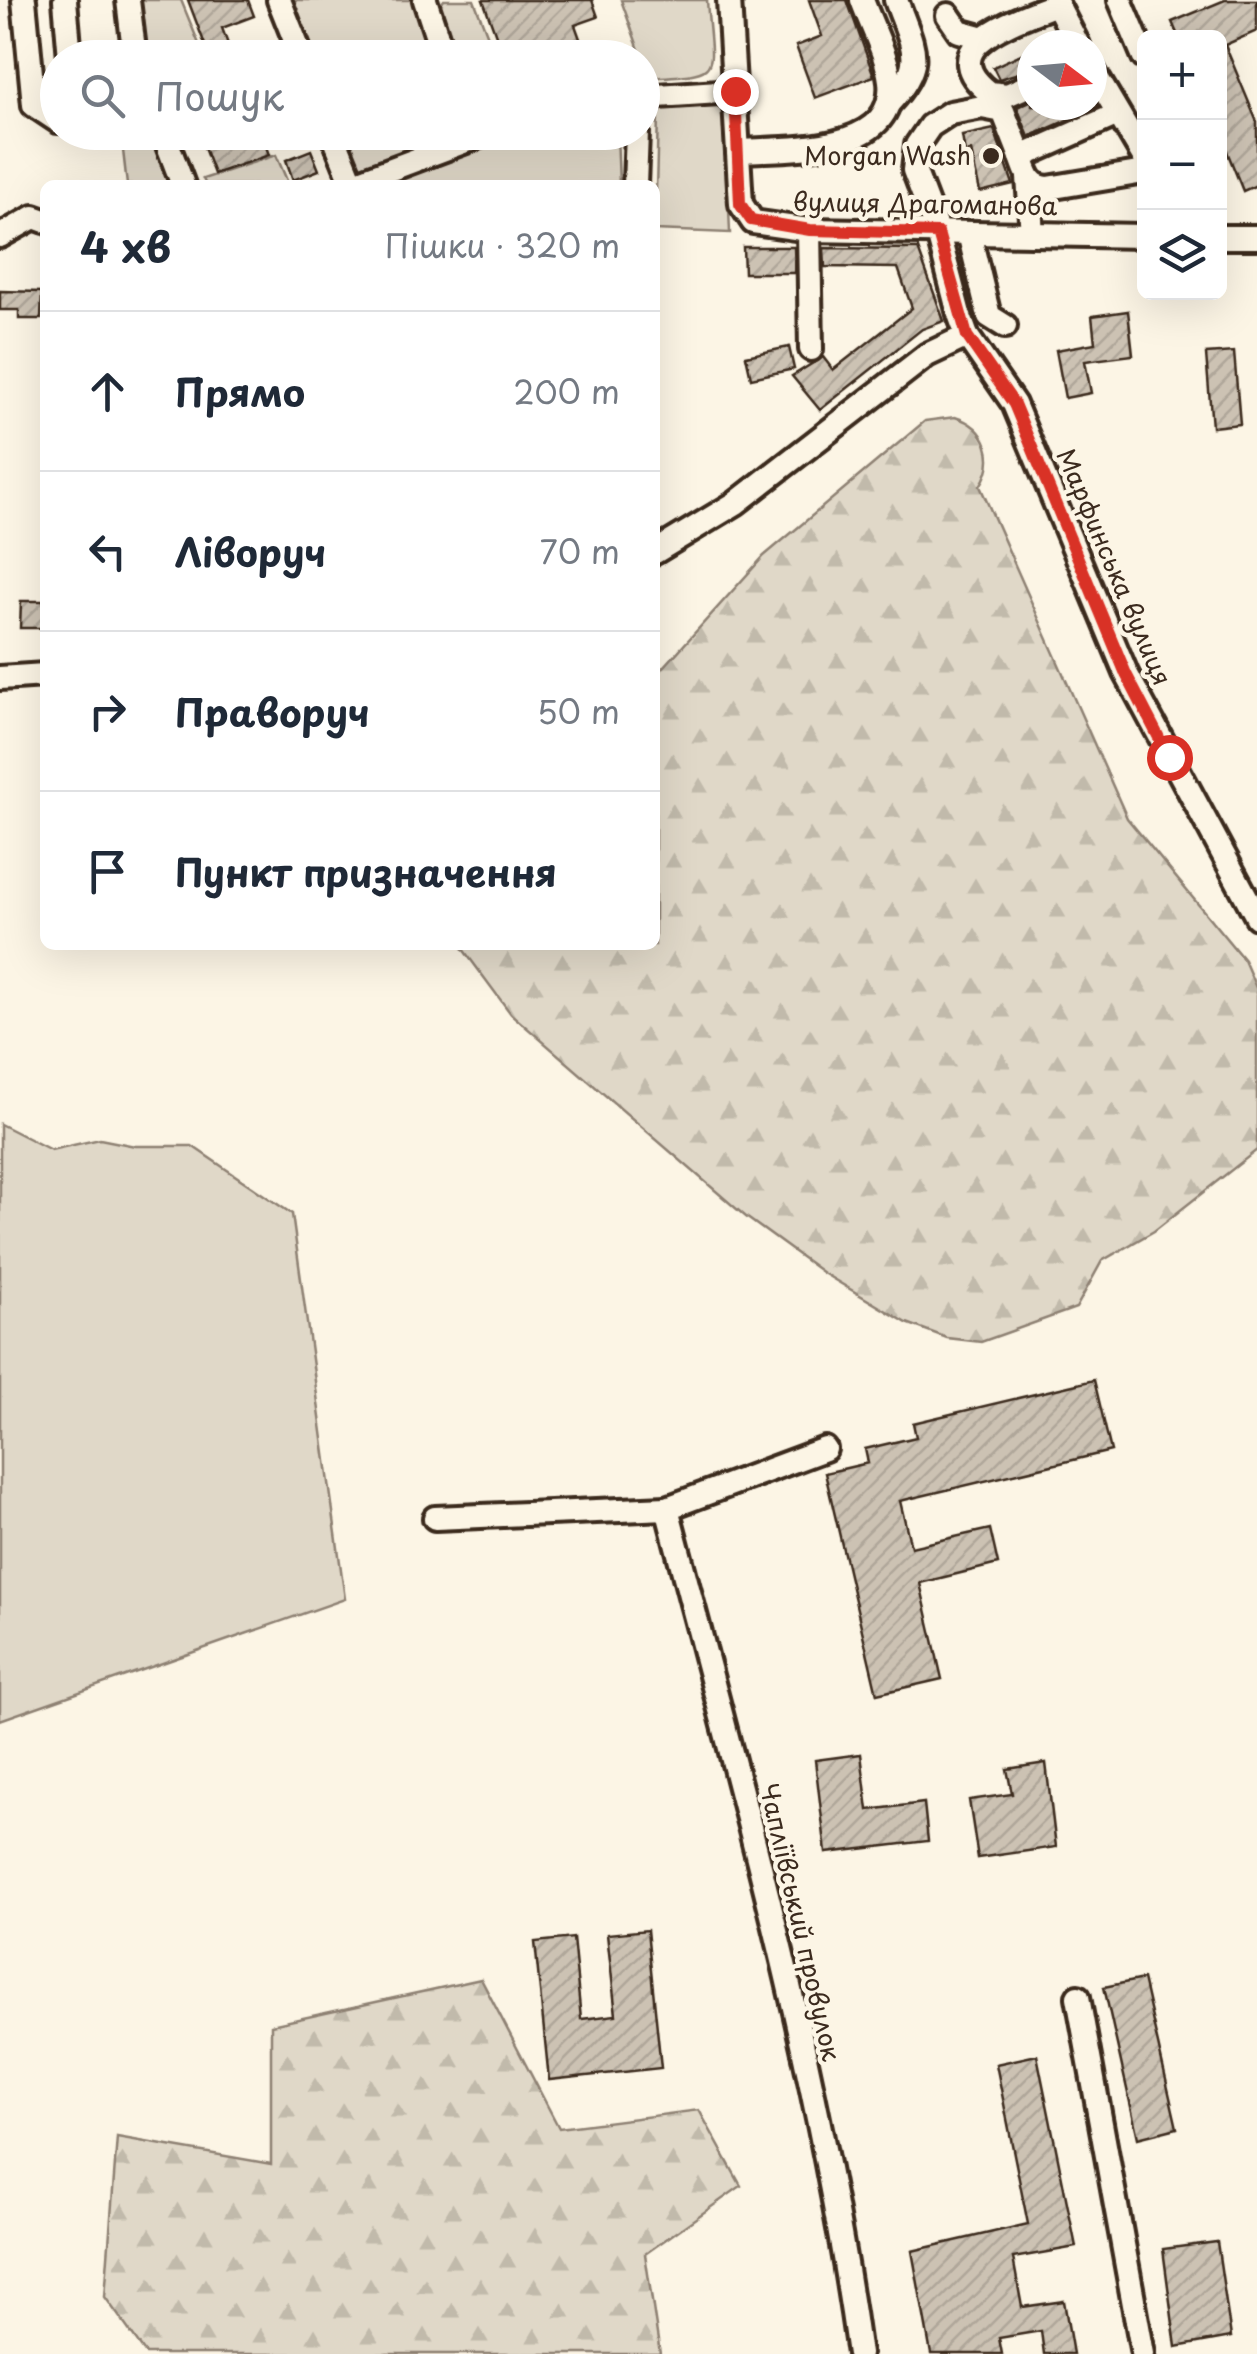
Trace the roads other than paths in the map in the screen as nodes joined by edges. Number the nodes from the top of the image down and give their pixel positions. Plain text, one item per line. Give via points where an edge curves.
1 (24, 0) edge
2 (64, 0) edge
3 (128, 0) edge
4 (279, 0) edge
5 (425, 0) edge
6 (729, 0) edge
7 (862, 0) edge
8 (896, 0) edge
9 (1120, 0) edge
10 (1055, 2) edge
11 (948, 15) dead end
12 (1070, 30) edge
13 (980, 38) junction
14 (68, 40) edge
15 (133, 40) edge
16 (295, 40) edge
17 (438, 40) edge
18 (1137, 40) edge
19 (1017, 90) edge
20 (735, 91) junction
21 (1107, 95) edge
22 (660, 96) edge
23 (888, 104) junction
24 (40, 109) edge
25 (1118, 114) junction
26 (1137, 145) edge
27 (169, 150) edge
28 (339, 150) edge
29 (438, 150) edge
30 (636, 150) edge
31 (738, 151) junction
32 (1025, 167) junction
33 (1137, 173) edge
34 (181, 180) edge
35 (350, 180) edge
36 (361, 180) edge
37 (635, 180) edge
38 (40, 220) edge
39 (810, 230) junction
40 (938, 233) junction
41 (968, 234) junction
42 (1032, 234) junction
43 (0, 236) edge
44 (1137, 236) edge
45 (1227, 236) edge
46 (1257, 237) edge
47 (1005, 326) dead end
48 (967, 336) junction
49 (811, 349) dead end
50 (660, 549) edge
51 (40, 675) edge
52 (0, 678) edge
53 (1256, 914) edge
54 (825, 1449) dead end
55 (667, 1508) junction
56 (436, 1518) dead end
57 (1078, 1996) dead end
58 (859, 2354) edge
59 (1143, 2354) edge

1 - 24 street via 34,105
2 - 14 street
3 - 15 street
4 - 16 street
5 - 17 street
6 - 20 street, вулиця Драгоманова
7 - 23 street via 890,76
8 - 23 street via 916,61
9 - 18 street
10 - 12 street
10 - 13 street
11 - 13 street via 959,31
13 - 19 street via 970,59 984,89 1004,96
20 - 22 street
20 - 31 street, вулиця Драгоманова
21 - 25 street
23 - 31 street via 873,125 846,140
25 - 26 street
25 - 32 street
27 - 34 street
28 - 35 street
29 - 36 street
30 - 37 street
31 - 39 street, вулиця Драгоманова via 740,204 747,217 764,226
32 - 33 street via 1036,186 1048,188
32 - 40 street via 1012,126 996,108 950,113 930,126 918,140 914,170
32 - 42 street
38 - 43 street
39 - 40 street, вулиця Драгоманова
39 - 49 street
40 - 41 street, вулиця Драгоманова
40 - 48 street, Марфинська вулиця
41 - 42 street, вулиця Драгоманова
41 - 47 street via 989,316
42 - 44 street, вулиця Драгоманова
45 - 46 street
48 - 50 street via 927,355 736,503
48 - 53 street, Марфинська вулиця via 1014,404 1126,674
51 - 52 street
54 - 55 street
55 - 56 street
55 - 58 street, Чапліївський провулок via 785,1966
57 - 59 street

